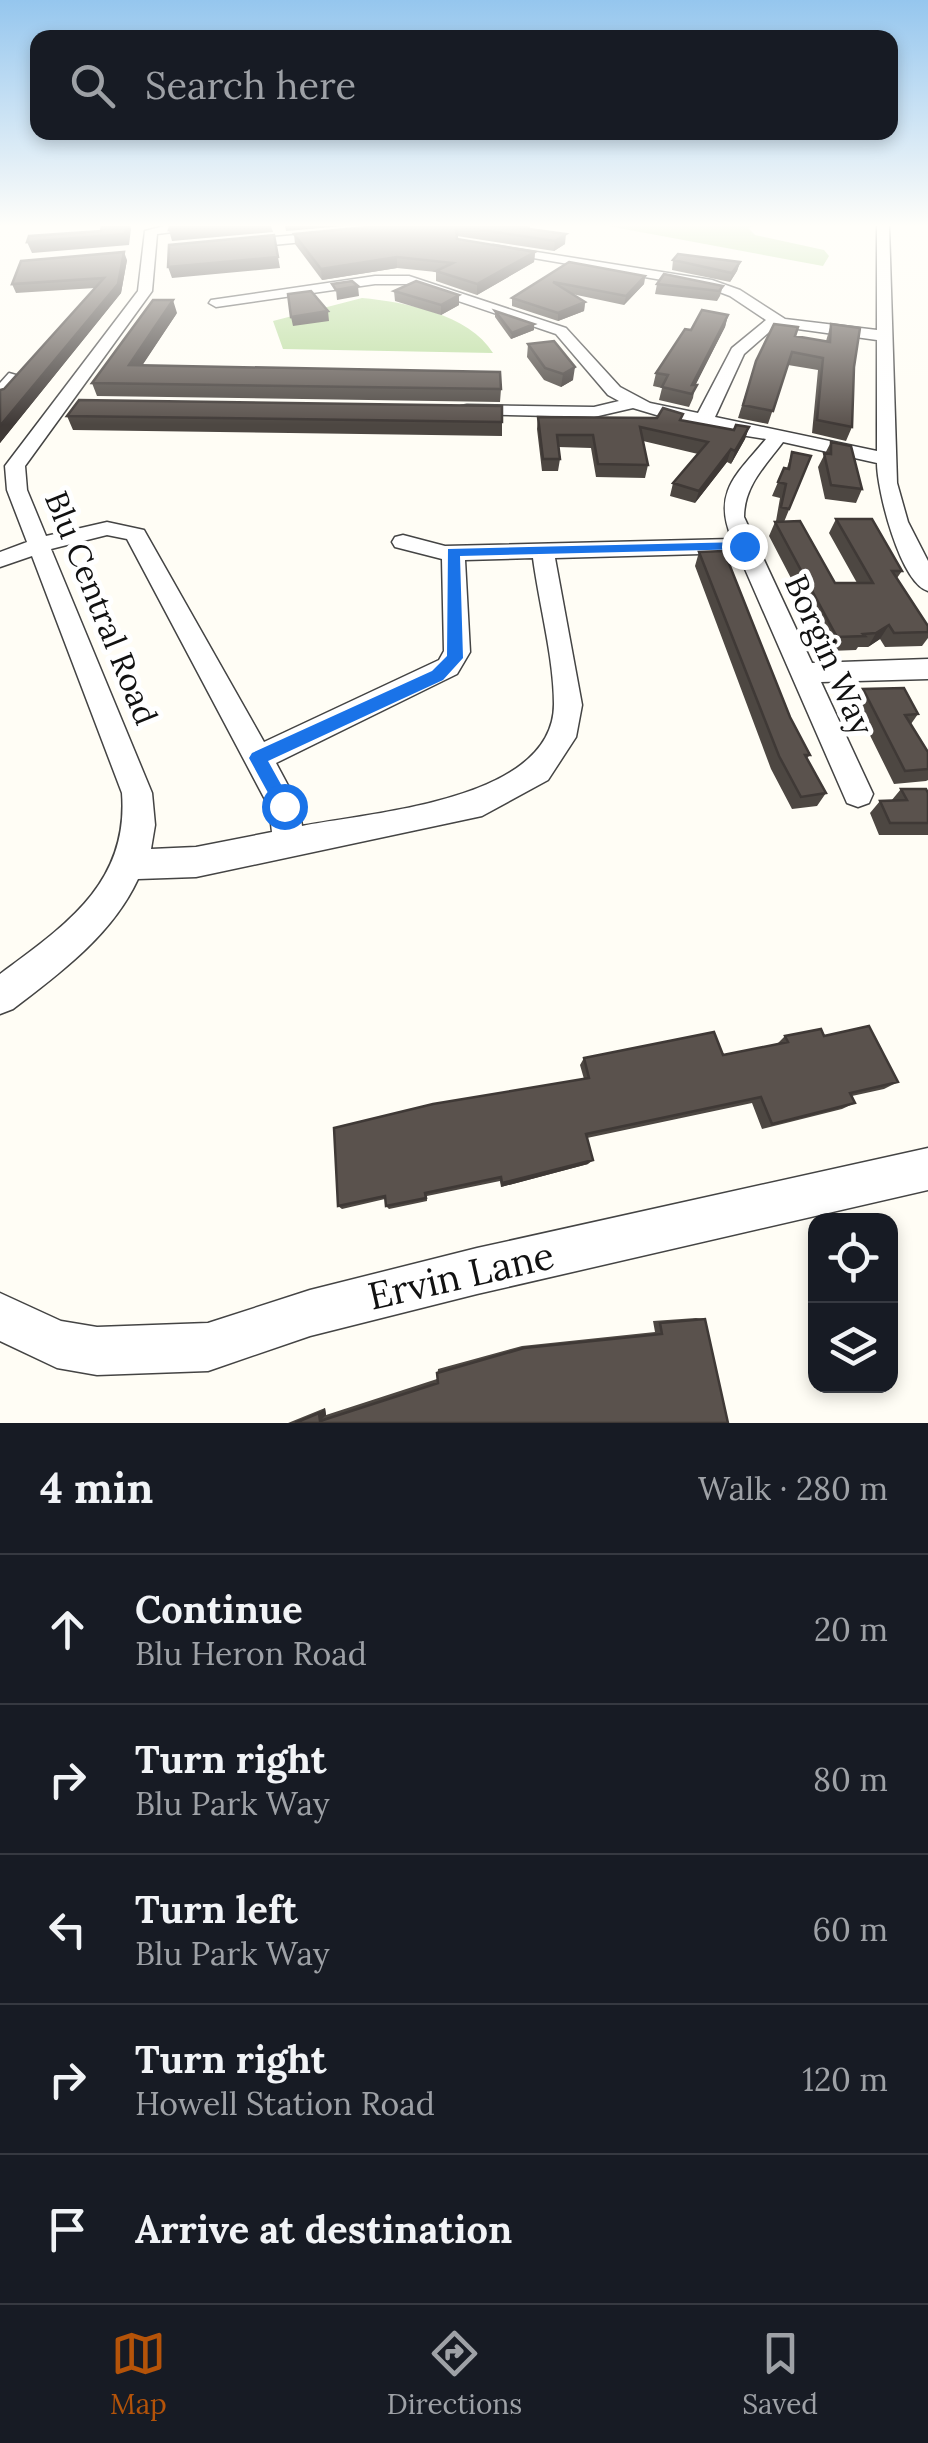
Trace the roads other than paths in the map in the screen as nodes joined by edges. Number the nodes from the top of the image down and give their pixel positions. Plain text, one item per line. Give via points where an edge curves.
1 (143, 292) edge
2 (289, 292) edge
3 (446, 292) edge
4 (730, 292) edge
5 (885, 292) edge
6 (216, 303) dead end
7 (774, 320) junction
8 (886, 336) junction
9 (14, 377) edge
10 (0, 394) edge
11 (634, 403) junction
12 (444, 409) edge
13 (702, 422) junction
14 (777, 437) junction
15 (886, 459) junction
16 (10, 460) edge
17 (403, 542) dead end
18 (744, 546) junction
19 (40, 547) junction
20 (543, 551) junction
21 (453, 552) junction
22 (0, 560) edge
23 (928, 583) edge
24 (928, 669) edge
25 (801, 674) junction
26 (258, 758) junction
27 (858, 794) dead end
28 (289, 843) junction
29 (128, 866) junction
30 (0, 996) edge
31 (928, 1169) edge
32 (0, 1316) edge

1 - 16 street, Blu Central Road via 70,404
2 - 6 street
3 - 11 street via 561,331 609,386
4 - 7 street
5 - 8 street
7 - 8 street
7 - 13 street via 740,348
8 - 15 street
9 - 10 street
11 - 12 street via 594,412
11 - 13 street
13 - 14 street
14 - 15 street
14 - 18 street, Borgin Way via 731,502
15 - 23 street via 897,522
16 - 19 street, Blu Central Road
17 - 21 street
18 - 20 street
18 - 25 street, Borgin Way
19 - 22 street
19 - 26 street via 102,528 136,535
19 - 29 street, Blu Central Road via 137,794 139,834
20 - 21 street
20 - 28 street via 568,705 562,737 548,760 482,803
21 - 26 street via 456,652 448,668
24 - 25 street
25 - 27 street, Borgin Way
26 - 28 street via 284,806
28 - 29 street via 172,866
29 - 30 street, Blu Central Road via 71,939
31 - 32 street, Ervin Lane via 477,1271 208,1347 97,1351 57,1344

